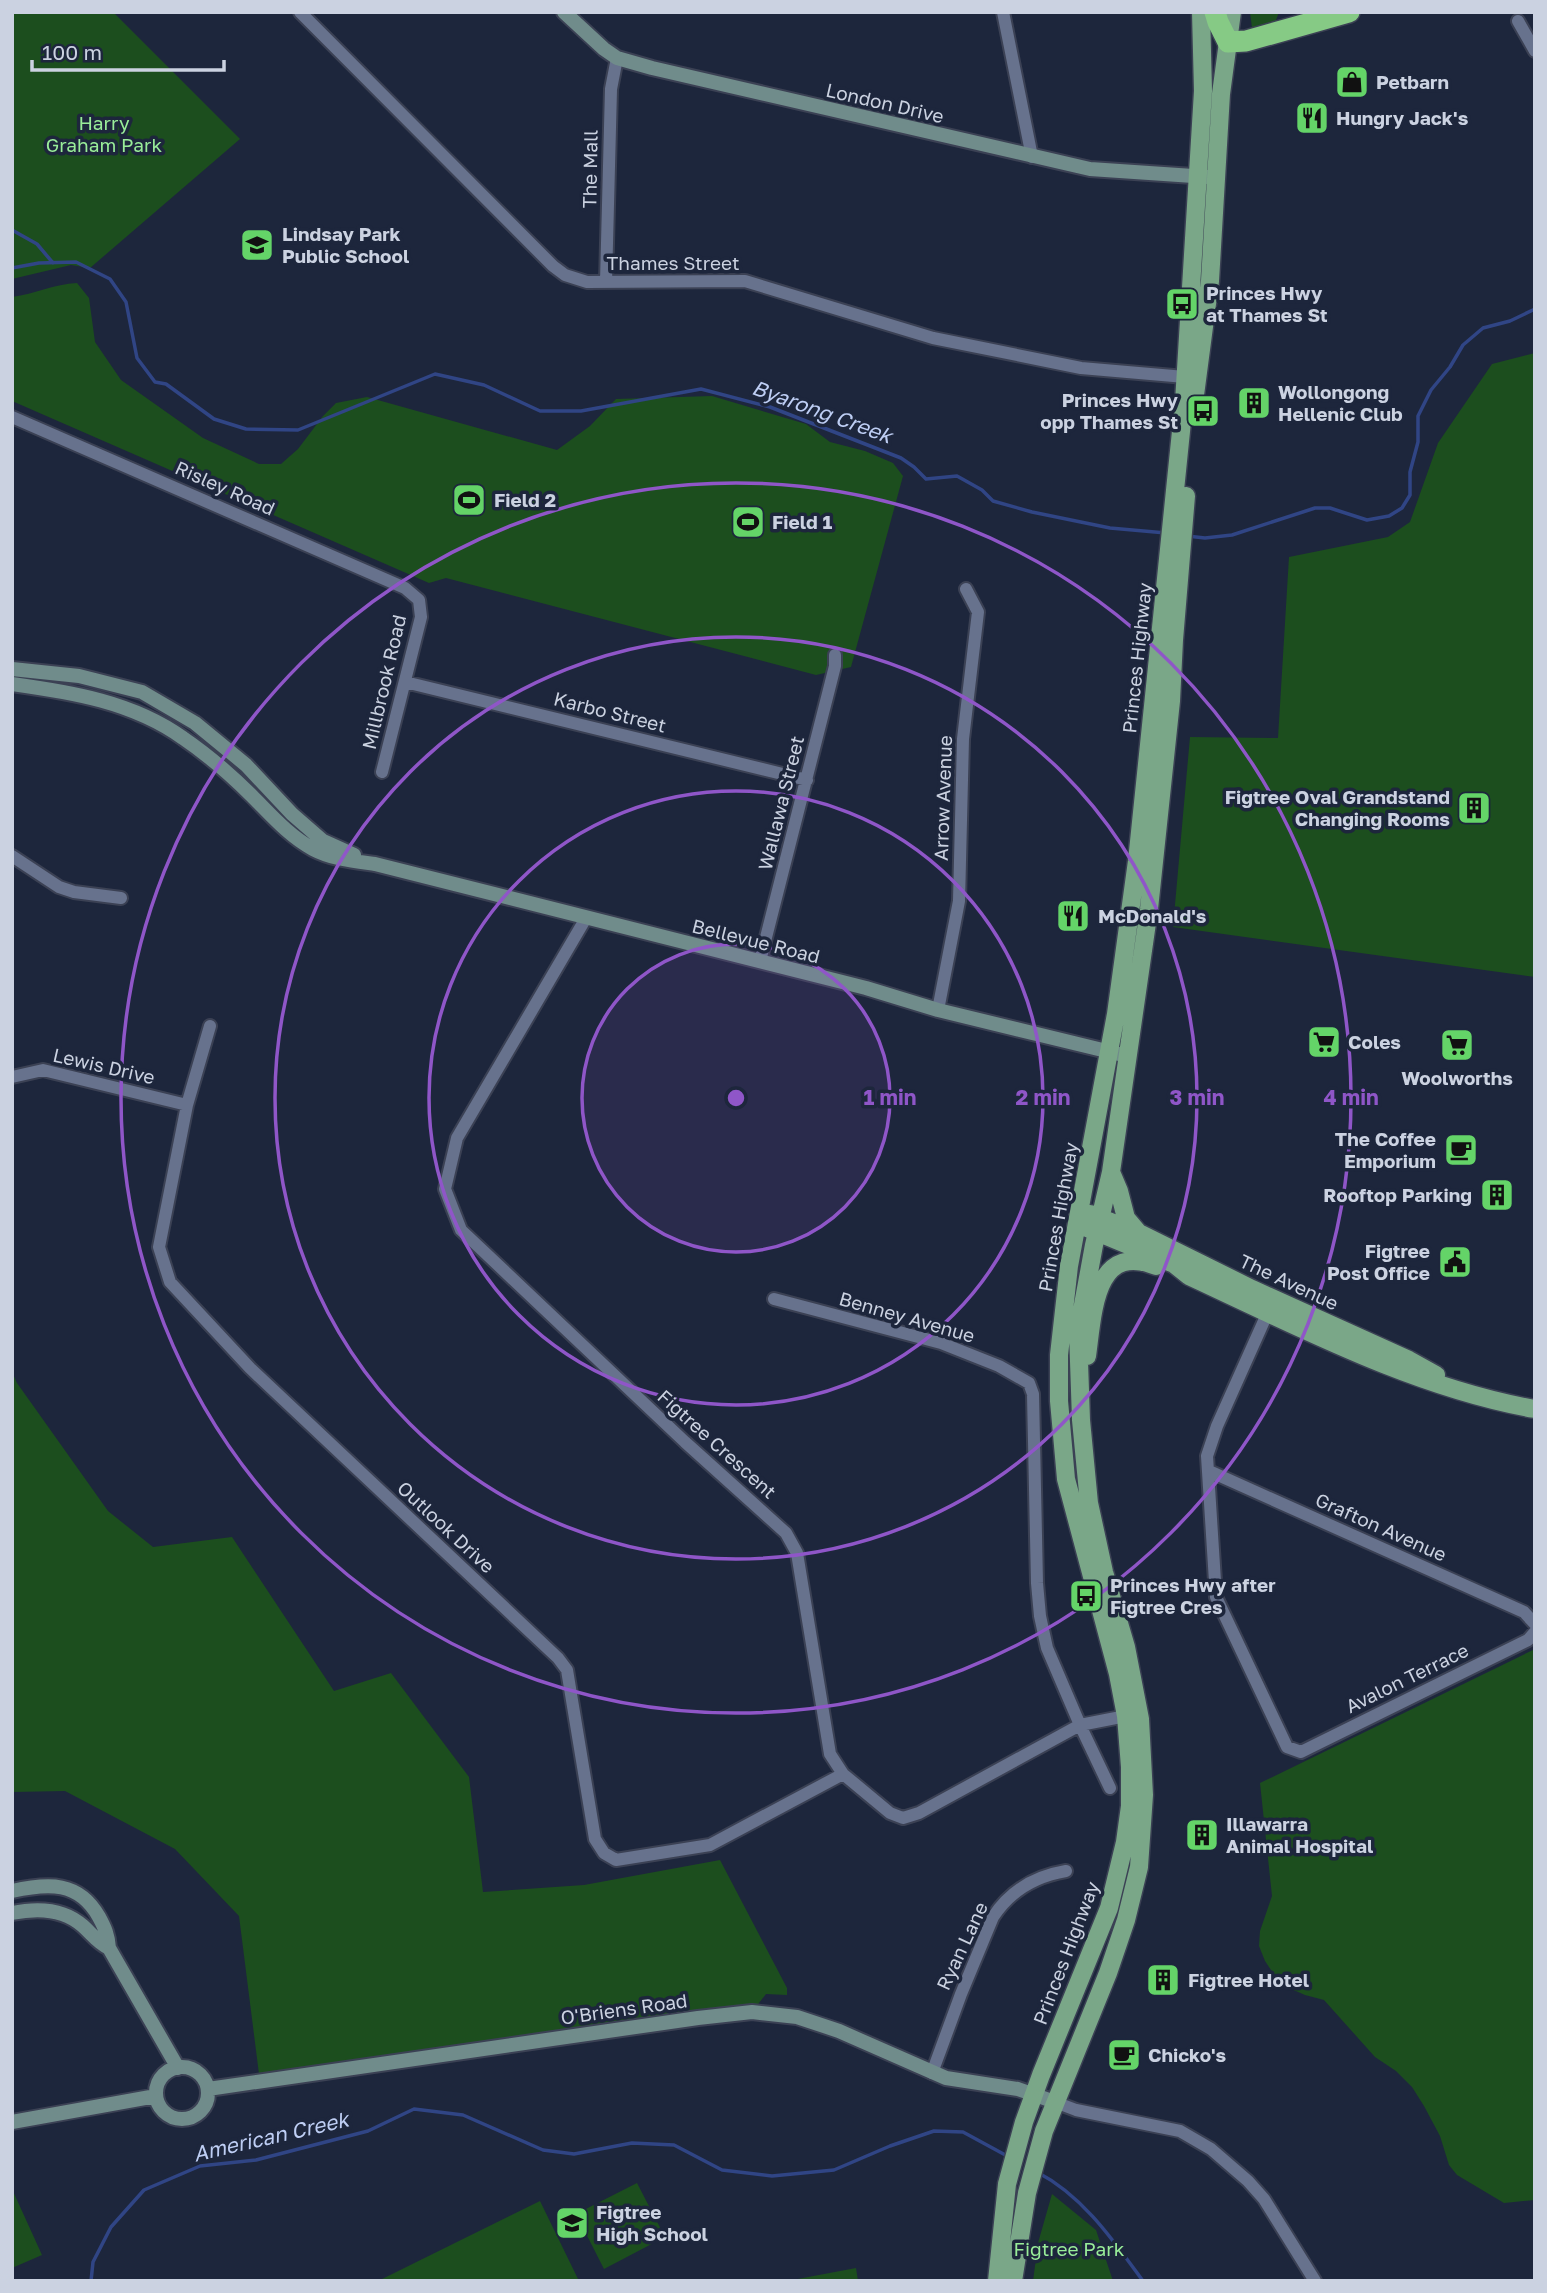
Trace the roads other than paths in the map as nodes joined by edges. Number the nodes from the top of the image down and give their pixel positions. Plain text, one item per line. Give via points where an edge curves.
1 (300, 12) edge
2 (564, 12) edge
3 (1003, 12) edge
4 (1201, 12) edge
5 (1215, 12) edge
6 (1231, 12) edge
7 (1349, 12) edge
8 (1518, 21) dead end
9 (1228, 42) junction
10 (1535, 51) edge
11 (617, 58) junction
12 (1032, 157) junction
13 (1207, 177) junction
14 (606, 282) junction
15 (1185, 377) junction
16 (12, 416) edge
17 (1178, 519) junction
18 (1175, 556) junction
19 (966, 589) dead end
20 (419, 600) joint
21 (835, 655) dead end
22 (12, 669) edge
23 (405, 682) junction
24 (12, 684) edge
25 (382, 772) dead end
26 (807, 780) junction
27 (12, 856) edge
28 (374, 864) junction
29 (121, 898) dead end
30 (586, 918) junction
31 (760, 961) junction
32 (938, 1010) junction
33 (210, 1026) dead end
34 (1109, 1052) junction
35 (1129, 1055) junction
36 (12, 1077) edge
37 (187, 1105) junction
38 (1111, 1172) junction
39 (1079, 1217) junction
40 (1099, 1224) junction
41 (1139, 1233) junction
42 (1189, 1276) junction
43 (774, 1299) dead end
44 (1268, 1312) junction
45 (1478, 1395) junction
46 (1535, 1409) edge
47 (1081, 1420) junction
48 (1209, 1471) junction
49 (1535, 1624) edge
50 (1535, 1632) edge
51 (1126, 1716) junction
52 (1080, 1725) junction
53 (842, 1774) junction
54 (1110, 1788) dead end
55 (1066, 1871) dead end
56 (12, 1891) edge
57 (12, 1913) edge
58 (109, 1948) junction
59 (178, 2068) junction
60 (932, 2073) junction
61 (208, 2089) junction
62 (1034, 2094) junction
63 (156, 2096) junction
64 (1055, 2102) junction
65 (12, 2122) edge
66 (997, 2281) edge
67 (1013, 2281) edge
68 (1315, 2281) edge

1 - 14 street, Thames Street via 557,269 574,279
2 - 11 street, London Drive
3 - 12 street
4 - 13 main road, Princes Highway
5 - 9 highway
6 - 9 main road, Princes Highway
7 - 9 highway via 1247,41
8 - 10 street
9 - 13 main road, Princes Highway
11 - 12 street, London Drive
11 - 14 street, The Mall via 611,89
12 - 13 street, London Drive via 1090,169
13 - 15 main road, Princes Highway
13 - 17 main road, Princes Highway via 1210,281
14 - 15 street, Thames Street via 745,281 933,338 1081,368
15 - 17 main road, Princes Highway
16 - 20 street, Risley Road via 405,588
17 - 18 main road, Princes Highway
18 - 34 main road, Princes Highway
18 - 35 main road, Princes Highway via 1171,701 1155,868
19 - 32 street, Arrow Avenue via 978,612 963,739 959,901
20 - 23 street, Millbrook Road via 421,617
21 - 26 street, Wallawa Street
22 - 28 street, Bellevue Road via 79,676 142,692 195,723 246,765 323,841
23 - 25 street, Millbrook Road
23 - 26 street, Karbo Street
24 - 28 street, Bellevue Road via 73,692 131,710 182,736 307,845 349,861
26 - 31 street, Wallawa Street
27 - 29 street via 59,887
28 - 30 street, Bellevue Road
30 - 31 street, Bellevue Road
30 - 53 street, Figtree Crescent via 457,1138 445,1189 461,1230 786,1533 797,1553 830,1754
31 - 32 street, Bellevue Road
32 - 34 street, Bellevue Road
33 - 37 street, Outlook Drive
34 - 35 street, Bellevue Road
34 - 39 main road, Princes Highway
35 - 38 main road, Princes Highway
36 - 37 street, Lewis Drive via 43,1070
37 - 53 street, Outlook Drive via 159,1247 170,1282 250,1368 558,1658 567,1670 595,1839 604,1853 616,1860 710,1845
38 - 40 main road, Princes Highway
38 - 41 main road via 1124,1215
39 - 40 main road, The Avenue
39 - 51 main road, Princes Highway via 1061,1327 1062,1444 1071,1503
40 - 41 main road, The Avenue
40 - 42 main road, The Avenue
40 - 47 main road, Princes Highway via 1078,1332
41 - 45 main road, The Avenue
42 - 44 main road, The Avenue
42 - 47 main road via 1132,1259 1107,1273 1091,1326
43 - 52 street, Benney Avenue via 941,1343 1026,1380 1033,1394 1040,1616 1047,1648
44 - 45 main road, The Avenue via 1405,1373
44 - 48 street via 1210,1442
45 - 46 main road, The Avenue
47 - 64 main road, Princes Highway via 1088,1503 1136,1694 1144,1795 1139,1867 1126,1920
48 - 49 street, Grafton Avenue via 1524,1612
48 - 50 street, Avalon Terrace via 1216,1597 1287,1747 1293,1750 1301,1752 1528,1640
51 - 52 street, Figtree Crescent
51 - 62 main road, Princes Highway via 1129,1807 1121,1861 1109,1908
52 - 53 street, Figtree Crescent via 903,1818 890,1813
52 - 54 street
55 - 60 street, Ryan Lane via 1030,1882 1000,1906
56 - 58 street via 46,1886 81,1895 108,1934
57 - 58 street via 58,1912 83,1925
58 - 59 street
59 - 61 street via 197,2072
59 - 63 street via 160,2081
60 - 61 street, O'Briens Road via 827,2026 752,2012
60 - 62 street, O'Briens Road
61 - 63 street via 203,2109 189,2118 164,2112
62 - 64 street, O'Briens Road
62 - 66 main road, Princes Highway via 1007,2184
63 - 65 street
64 - 67 main road, Princes Highway via 1027,2193
64 - 68 street via 1180,2131 1211,2148 1264,2199

